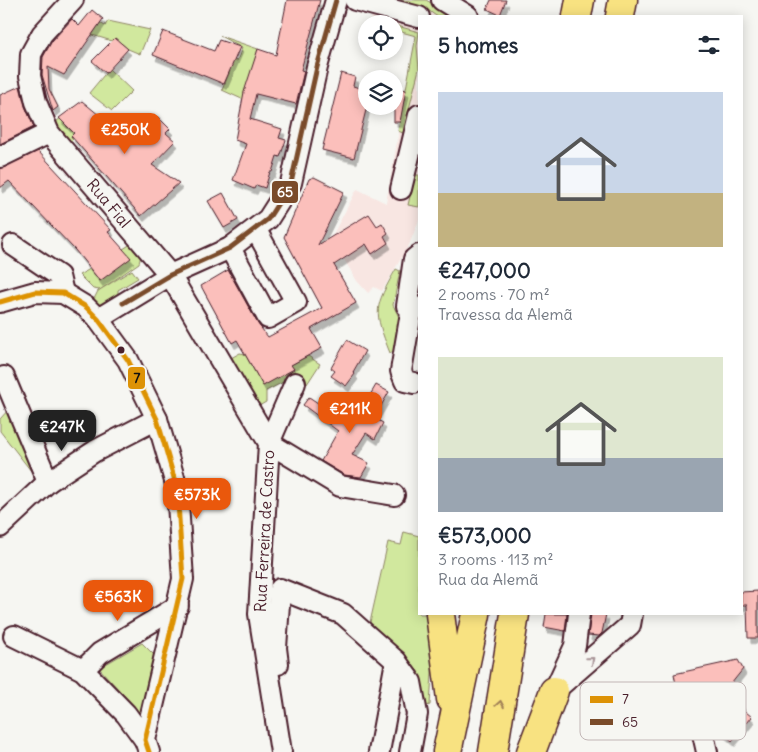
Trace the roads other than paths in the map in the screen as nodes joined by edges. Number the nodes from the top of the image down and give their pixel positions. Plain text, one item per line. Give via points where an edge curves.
1 (73, 0) edge
2 (336, 0) edge
3 (355, 0) edge
4 (442, 0) edge
5 (580, 0) edge
6 (623, 0) edge
7 (466, 15) edge
8 (577, 15) edge
9 (620, 15) edge
10 (418, 17) edge
11 (418, 120) edge
12 (49, 132) junction
13 (0, 157) edge
14 (401, 189) dead end
15 (256, 230) junction
16 (13, 245) dead end
17 (230, 248) junction
18 (418, 256) edge
19 (170, 275) junction
20 (63, 293) junction
21 (0, 302) edge
22 (416, 307) edge
23 (98, 319) junction
24 (4, 377) dead end
25 (295, 383) dead end
26 (414, 383) dead end
27 (157, 419) junction
28 (269, 442) junction
29 (48, 482) junction
30 (394, 495) dead end
31 (0, 527) edge
32 (178, 606) junction
33 (440, 615) edge
34 (476, 615) edge
35 (516, 615) edge
36 (579, 615) edge
37 (632, 615) edge
38 (14, 636) dead end
39 (396, 661) junction
40 (83, 670) junction
41 (554, 691) junction
42 (453, 716) junction
43 (147, 746) edge
44 (281, 752) edge
45 (293, 752) edge
46 (379, 752) edge
47 (410, 752) edge
48 (447, 752) edge
49 (493, 752) edge
50 (531, 752) edge

1 - 12 street, Rua Fial via 42,34 31,54 30,76 36,102
2 - 15 street via 317,67 292,183 268,219
3 - 10 street
4 - 7 street
5 - 8 highway
6 - 9 highway
11 - 14 street
12 - 13 street
12 - 19 street, Rua Fial
15 - 17 street
15 - 17 street via 296,302 268,318
16 - 20 street via 60,276
17 - 19 street
18 - 22 street via 414,259 407,306
19 - 23 street
19 - 28 street, Rua Ferreira de Castro
20 - 21 street via 36,292
20 - 23 street
22 - 26 street via 401,371 405,381
23 - 27 street via 128,360
24 - 29 street
25 - 28 street
27 - 29 street via 95,451
27 - 32 street via 177,488 183,579
28 - 30 street via 340,486
28 - 44 street, Rua Ferreira de Castro via 259,614
29 - 31 street
32 - 40 street via 100,653
32 - 43 street
33 - 42 highway
34 - 42 highway
49 -> 35 highway
36 - 41 street via 575,646
41 -> 37 street via 630,625
38 - 40 street
39 - 45 street via 343,614 280,589 276,648
39 - 46 street
39 - 47 street via 411,682 416,714
40 - 43 street via 126,714
41 - 50 highway
42 - 48 highway

